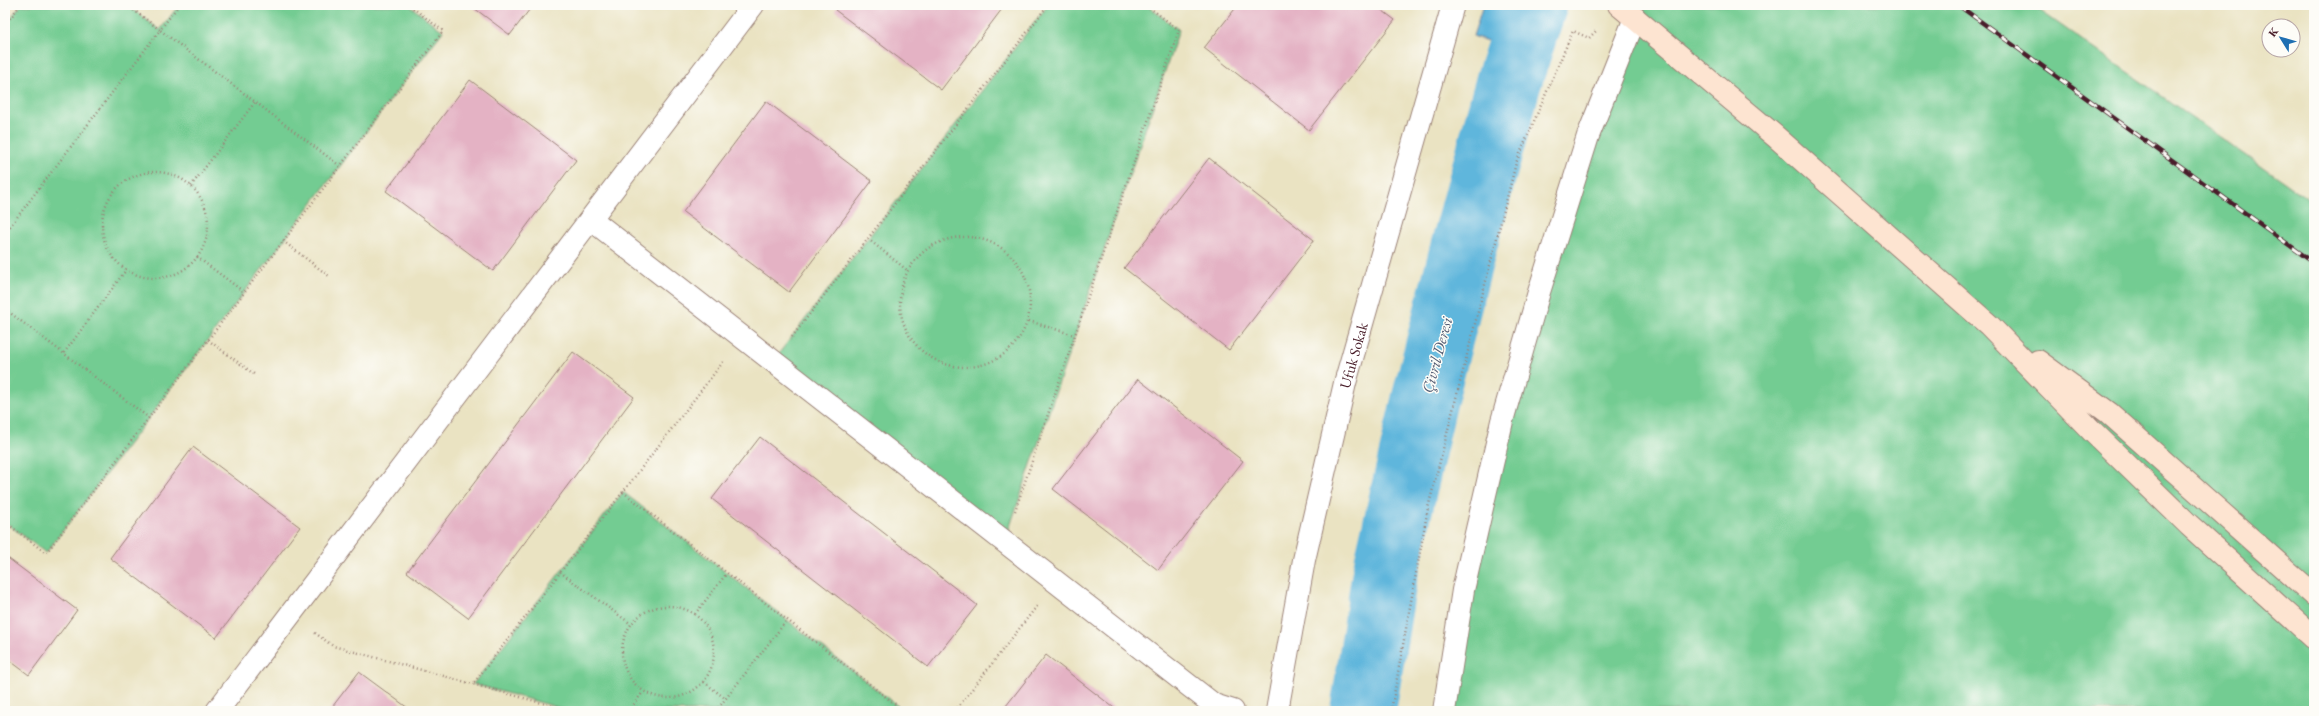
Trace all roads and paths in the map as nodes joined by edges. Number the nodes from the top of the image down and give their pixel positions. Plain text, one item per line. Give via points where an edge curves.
1 (20, 5) edge
2 (127, 5) edge
3 (179, 5) edge
4 (408, 5) edge
5 (753, 5) edge
6 (1048, 5) edge
7 (1146, 5) edge
8 (1454, 5) edge
9 (1627, 12) edge
10 (5, 25) edge
11 (1598, 29) dead end
12 (160, 30) junction
13 (255, 102) junction
14 (340, 166) junction
15 (190, 186) junction
16 (592, 220) junction
17 (5, 233) edge
18 (868, 239) junction
19 (283, 241) junction
20 (197, 257) junction
21 (126, 270) junction
22 (907, 270) junction
23 (329, 276) dead end
24 (244, 292) junction
25 (5, 309) edge
26 (1029, 321) junction
27 (1989, 325) junction
28 (1074, 335) junction
29 (742, 337) junction
30 (208, 340) junction
31 (64, 353) junction
32 (773, 361) junction
33 (254, 374) dead end
34 (149, 418) junction
35 (623, 492) junction
36 (5, 522) edge
37 (1005, 542) junction
38 (560, 572) junction
39 (727, 573) junction
40 (1056, 582) junction
41 (2314, 595) edge
42 (695, 614) junction
43 (290, 616) junction
44 (787, 620) junction
45 (630, 624) junction
46 (2314, 638) edge
47 (704, 682) junction
48 (473, 684) junction
49 (643, 692) junction
50 (726, 699) junction
51 (217, 711) edge
52 (571, 711) edge
53 (629, 711) edge
54 (716, 711) edge
55 (904, 711) edge
56 (955, 711) edge
57 (1233, 711) edge
58 (1277, 711) edge
59 (1391, 711) edge
60 (1444, 711) edge

1 - 10 path
2 - 12 path
3 - 12 path
4 - 14 path via 442,31
5 - 16 street
6 - 18 path
7 - 28 path via 1179,30
8 - 58 street, Ufuk Sokak via 1345,383 1304,560
9 - 27 street via 1781,141
9 - 60 street via 1539,292 1502,421 1463,590
11 - 59 path via 1589,38 1573,31 1516,163 1428,508
12 - 13 path
12 - 17 path
13 - 14 path
13 - 15 path
14 - 19 path
15 - 20 path via 204,204 208,226 203,247
15 - 21 path via 172,175 150,172 129,179 113,193 103,213 103,235 105,246
16 - 29 street
16 - 43 street
18 - 22 path
18 - 32 path
19 - 23 path
19 - 24 path
20 - 21 path via 190,265 170,276 148,278
20 - 24 path
21 - 31 path
22 - 26 path via 925,249 950,237 977,236 1003,247 1022,267 1031,293
22 - 26 path via 899,297 902,324 916,348 939,363 966,368 993,362 1015,345
24 - 30 path
25 - 31 path
26 - 28 path
27 - 41 street via 2109,413
27 - 46 street via 2120,459
28 - 37 path
29 - 32 street
29 - 35 path
30 - 33 path
30 - 34 path
31 - 34 path
32 - 37 street
34 - 36 path via 46,553
35 - 38 path
35 - 39 path
37 - 40 street
38 - 45 path
38 - 48 path
39 - 42 path
39 - 44 path
40 - 56 path
40 - 57 street via 1214,705
42 - 45 path via 678,606 661,606 644,612
42 - 47 path via 708,628 715,646 714,665
43 - 48 path via 333,646
43 - 51 street
44 - 50 path
44 - 55 path
45 - 49 path via 624,638 624,668 632,682
47 - 49 path via 692,693 676,699 659,698
47 - 50 path
48 - 52 path
49 - 53 path
50 - 54 path

